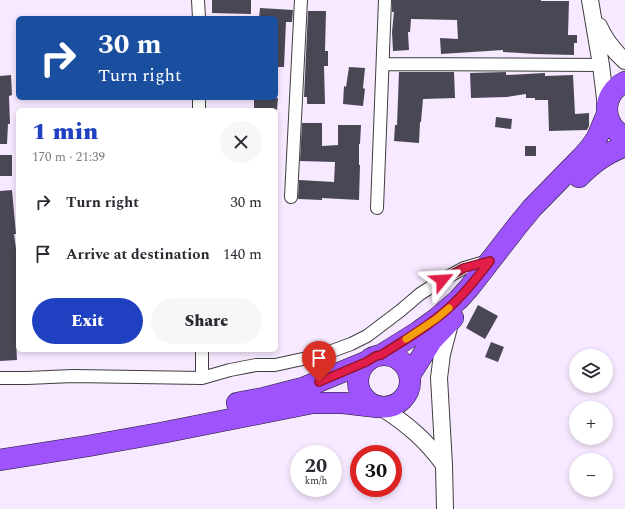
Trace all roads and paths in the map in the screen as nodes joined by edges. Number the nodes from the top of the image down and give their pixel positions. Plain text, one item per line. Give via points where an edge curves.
1 (198, 0) edge
2 (301, 0) edge
3 (385, 0) edge
4 (591, 4) edge
5 (199, 16) edge
6 (625, 61) edge
7 (382, 64) junction
8 (601, 65) junction
9 (625, 82) edge
10 (607, 112) junction
11 (625, 137) edge
12 (625, 146) edge
13 (291, 197) dead end
14 (377, 208) dead end
15 (490, 261) junction
16 (451, 319) junction
17 (202, 352) edge
18 (373, 359) junction
19 (410, 375) junction
20 (0, 378) edge
21 (202, 378) junction
22 (380, 407) junction
23 (0, 445) edge
24 (0, 460) edge
25 (444, 465) junction
26 (445, 509) edge

1 - 5 street
2 - 13 street
3 - 7 street
4 - 6 street via 606,40
4 - 8 street
7 - 8 street
7 - 14 street
8 - 10 street
9 - 10 highway via 612,92
10 - 11 highway via 614,129
10 - 15 highway via 597,138 590,148 528,214
12 - 16 highway via 590,166
15 - 18 highway via 469,288 446,310 418,332
15 - 21 street via 464,268 442,280 367,336 351,344 321,355 275,365 256,365 230,370
16 - 19 highway via 432,340
16 - 25 street via 439,378
17 - 21 street
18 - 19 highway via 388,355 396,358 407,368
18 - 22 highway via 361,368 358,384 364,398 370,404
18 - 23 highway via 302,388 264,398 84,434
19 - 22 highway via 408,391 404,398 390,407
20 - 21 street
22 - 24 highway via 312,403 146,436
22 - 25 street via 416,433
25 - 26 street

